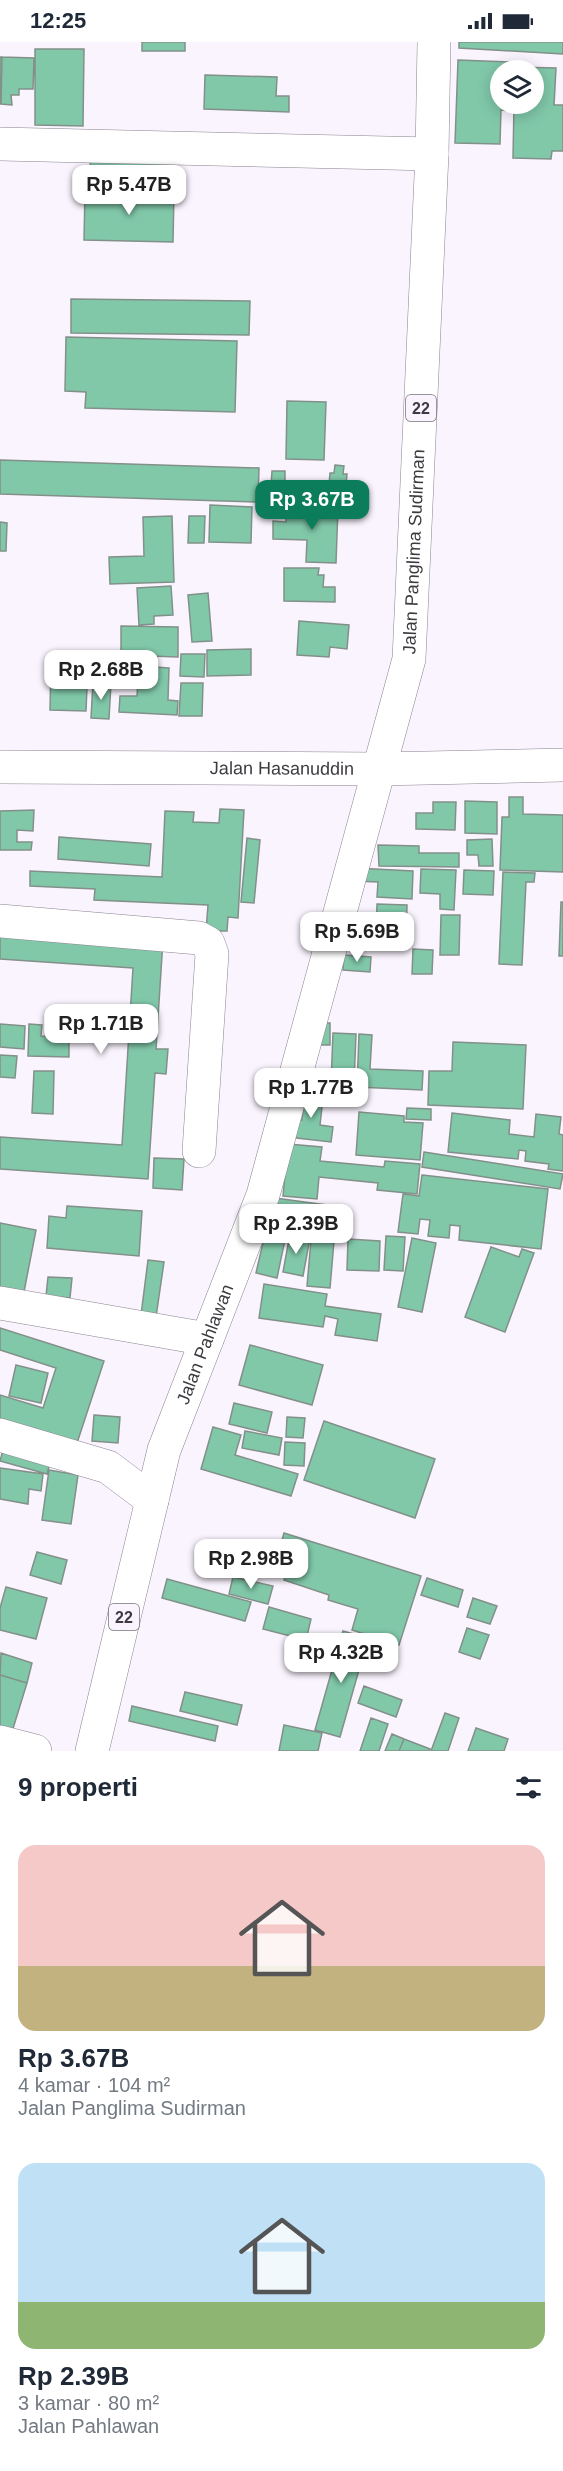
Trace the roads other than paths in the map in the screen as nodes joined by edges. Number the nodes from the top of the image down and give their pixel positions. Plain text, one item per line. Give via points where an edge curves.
1 (434, 42) edge
2 (0, 144) edge
3 (432, 154) junction
4 (563, 765) edge
5 (0, 767) edge
6 (379, 769) junction
7 (0, 921) edge
8 (199, 1151) dead end
9 (0, 1303) edge
10 (207, 1338) junction
11 (0, 1435) edge
12 (154, 1492) junction
13 (0, 1742) edge
14 (35, 1751) edge
15 (92, 1751) edge

1 - 3 main road, Jalan Panglima Sudirman / 22
2 - 3 main road
3 - 6 main road, Jalan Panglima Sudirman / 22 via 409,658
4 - 6 main road, Jalan Hasanuddin
5 - 6 main road, Jalan Hasanuddin
6 - 10 main road, Jalan Pahlawan / 22 via 263,1195
7 - 8 main road via 199,938 208,943 212,954
9 - 10 main road
10 - 12 main road, Jalan Pahlawan / 22 via 164,1450
11 - 12 main road via 108,1467
12 - 15 main road, Jalan Pahlawan / 22
13 - 14 main road

